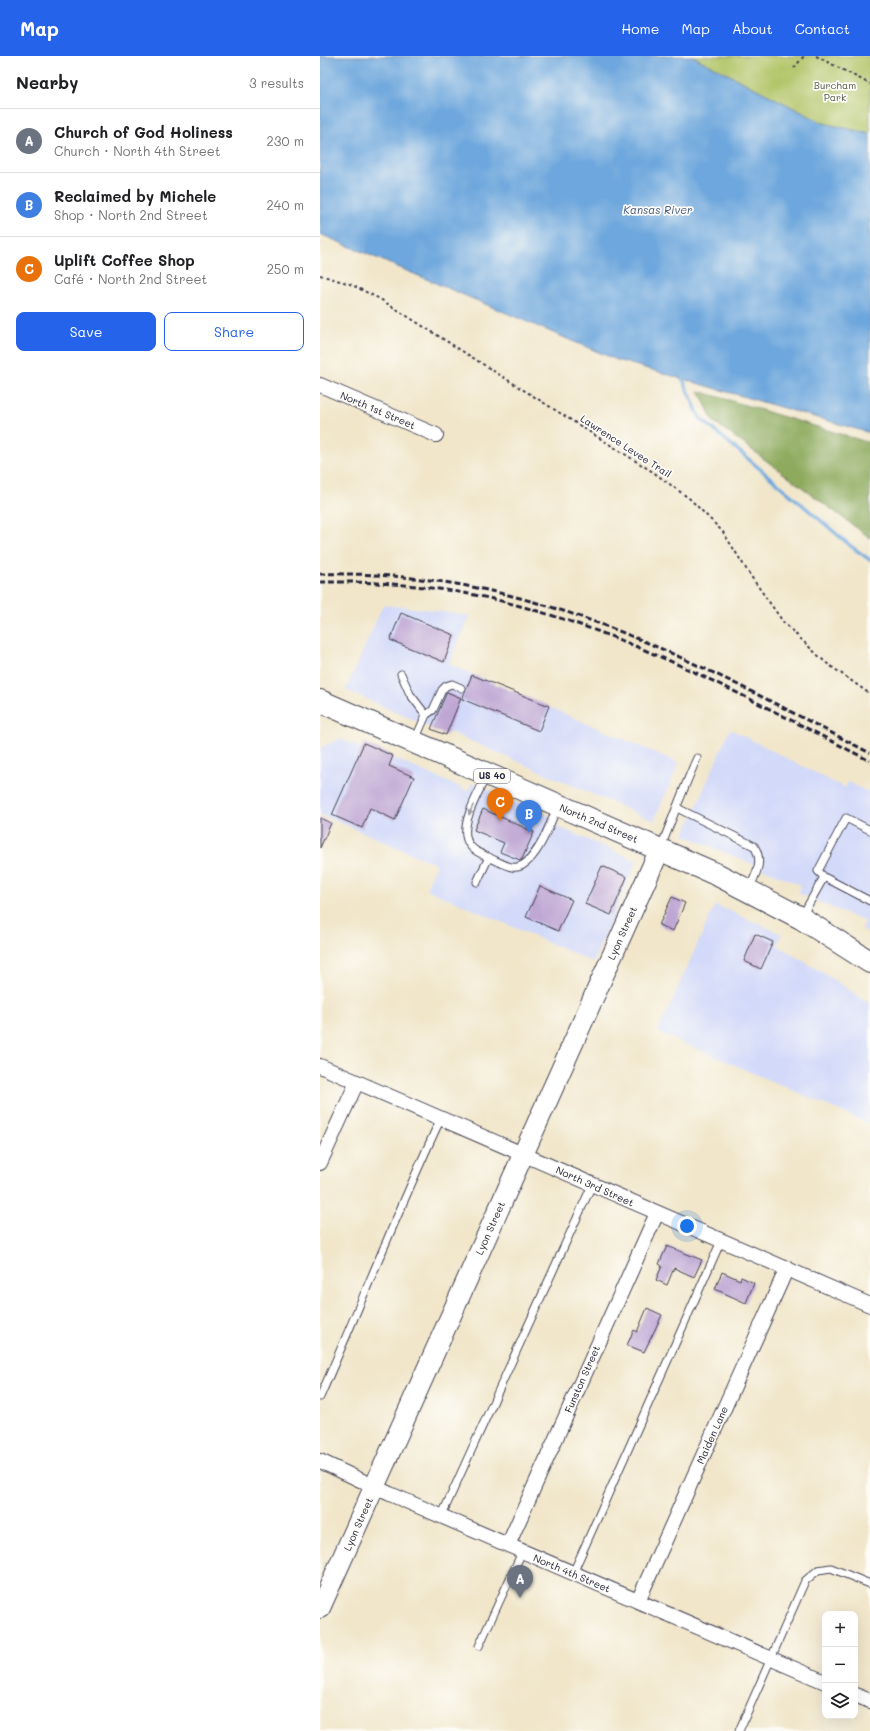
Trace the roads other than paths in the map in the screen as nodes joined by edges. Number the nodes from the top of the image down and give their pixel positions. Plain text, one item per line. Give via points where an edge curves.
1 (320, 385) edge
2 (436, 435) dead end
3 (401, 674) dead end
4 (461, 688) dead end
5 (321, 706) edge
6 (426, 715) junction
7 (414, 743) junction
8 (697, 758) dead end
9 (487, 774) junction
10 (558, 805) junction
11 (677, 808) junction
12 (870, 830) edge
13 (660, 849) junction
14 (489, 857) junction
15 (824, 877) junction
16 (476, 882) dead end
17 (749, 890) junction
18 (870, 901) edge
19 (801, 918) junction
20 (870, 962) edge
21 (320, 1066) edge
22 (357, 1082) junction
23 (441, 1118) junction
24 (524, 1154) junction
25 (320, 1163) edge
26 (592, 1185) junction
27 (657, 1213) junction
28 (720, 1241) junction
29 (787, 1268) junction
30 (870, 1304) edge
31 (320, 1397) edge
32 (320, 1461) edge
33 (374, 1486) junction
34 (441, 1517) junction
35 (508, 1545) junction
36 (522, 1552) junction
37 (573, 1573) junction
38 (870, 1584) edge
39 (638, 1601) junction
40 (320, 1608) edge
41 (479, 1646) dead end
42 (771, 1658) junction
43 (822, 1681) edge
44 (858, 1696) edge
45 (870, 1701) edge
46 (739, 1731) edge

1 - 2 street, North 1st Street
3 - 6 lane via 410,694
4 - 6 lane via 452,684 446,686 433,710
5 - 7 highway, North 2nd Street / US 40
6 - 7 lane
7 - 9 highway, North 2nd Street / US 40
8 - 11 lane
9 - 10 highway, North 2nd Street / US 40
9 -> 14 lane via 468,817 466,836 472,848
10 - 13 highway, North 2nd Street / US 40
10 - 14 lane via 541,844 525,864 512,867
11 - 13 lane
11 - 17 lane via 754,846 759,854 758,869
12 - 15 lane via 846,818 818,871
13 - 17 highway, North 2nd Street / US 40
13 - 24 street, Lyon Street
14 - 16 lane
15 - 18 lane
15 - 19 lane
17 - 19 highway, North 2nd Street / US 40
19 - 20 highway, North 2nd Street / US 40
21 - 22 street, North 3rd Street
22 - 23 street, North 3rd Street
22 - 25 street
23 - 24 street, North 3rd Street
23 - 31 lane
24 - 26 street, North 3rd Street
24 - 33 street, Lyon Street
26 - 27 street, North 3rd Street
26 - 34 lane
27 - 28 street, North 3rd Street
27 - 35 street, Funston Street
28 - 29 street, North 3rd Street
28 - 37 lane
29 - 30 street, North 3rd Street
29 - 39 street, Maiden Lane
32 - 33 street, North 4th Street
33 - 34 street, North 4th Street
33 - 40 street, Lyon Street
34 - 35 street, North 4th Street
35 - 36 street, North 4th Street
36 - 37 street, North 4th Street
36 - 41 lane
37 - 39 street, North 4th Street
38 - 42 lane via 832,1568 824,1568 811,1575 805,1581
39 - 42 street, North 4th Street
42 - 43 street, North 4th Street
42 - 46 lane
44 - 45 street

